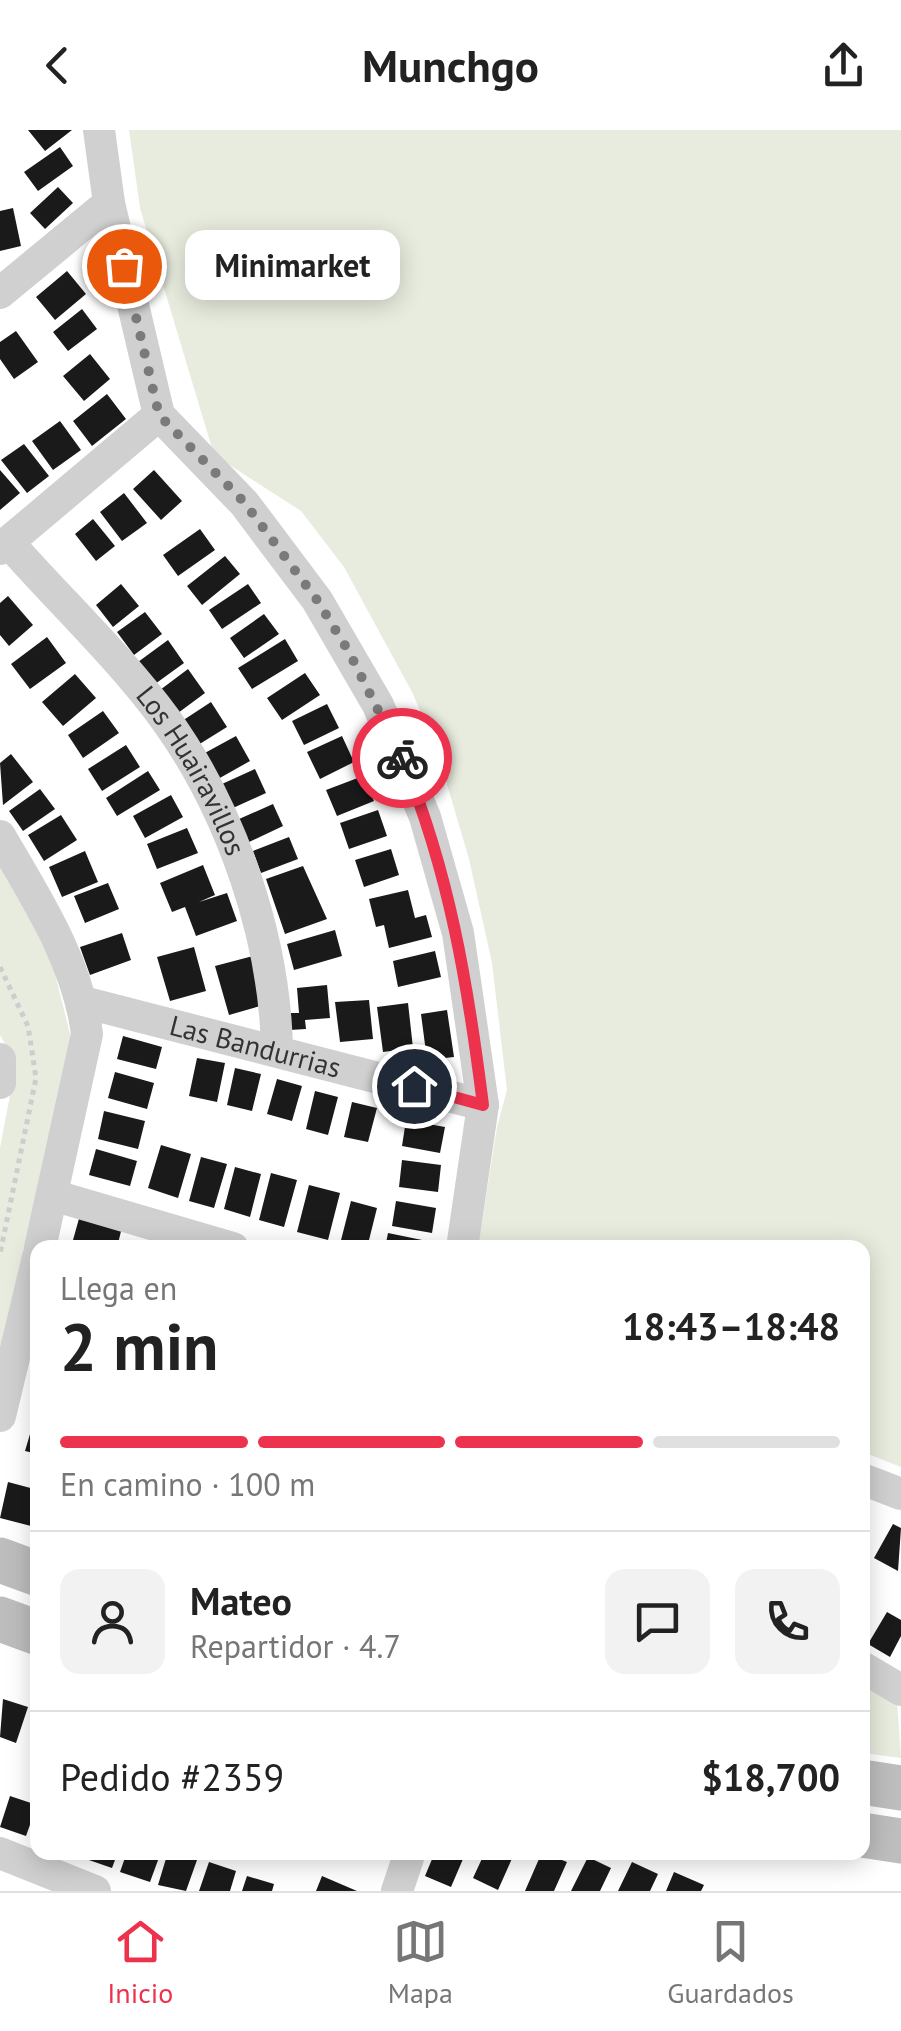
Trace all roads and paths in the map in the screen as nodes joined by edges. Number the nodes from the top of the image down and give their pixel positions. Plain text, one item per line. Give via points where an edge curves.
1 (99, 130) edge
2 (109, 203) junction
3 (0, 293) edge
4 (159, 415) junction
5 (4, 546) edge
6 (0, 836) edge
7 (0, 967) edge
8 (84, 1002) junction
9 (277, 1050) junction
10 (0, 1060) edge
11 (0, 1083) edge
12 (483, 1105) junction
13 (52, 1195) junction
14 (42, 1240) edge
15 (205, 1240) edge
16 (463, 1240) edge
17 (0, 1254) edge
18 (30, 1325) edge
19 (25, 1368) edge
20 (0, 1416) edge
21 (870, 1482) edge
22 (901, 1494) edge
23 (0, 1560) edge
24 (30, 1571) edge
25 (0, 1618) edge
26 (30, 1630) edge
27 (870, 1672) edge
28 (901, 1690) edge
29 (870, 1783) edge
30 (901, 1788) edge
31 (870, 1837) edge
32 (901, 1840) edge
33 (0, 1853) edge
34 (407, 1860) edge
35 (95, 1891) edge
36 (397, 1891) edge

1 - 2 street
2 - 3 street
2 - 4 street
4 - 5 street
4 - 12 street via 282,550 384,719 443,874 469,993
5 - 9 street, Los Huairavillos via 165,720 218,808 276,996
6 - 8 street via 50,922
7 - 17 path via 28,1026 36,1078
8 - 9 street, Las Bandurrias
8 - 13 street via 87,1034
9 - 12 street, Las Bandurrias
10 - 11 street
12 - 16 street
13 - 14 street
13 - 15 street
18 - 19 street
19 - 20 street
21 - 22 street
23 - 24 main road
25 - 26 main road
27 - 28 street
29 - 30 main road
31 - 32 main road
33 - 35 street
34 - 36 street

